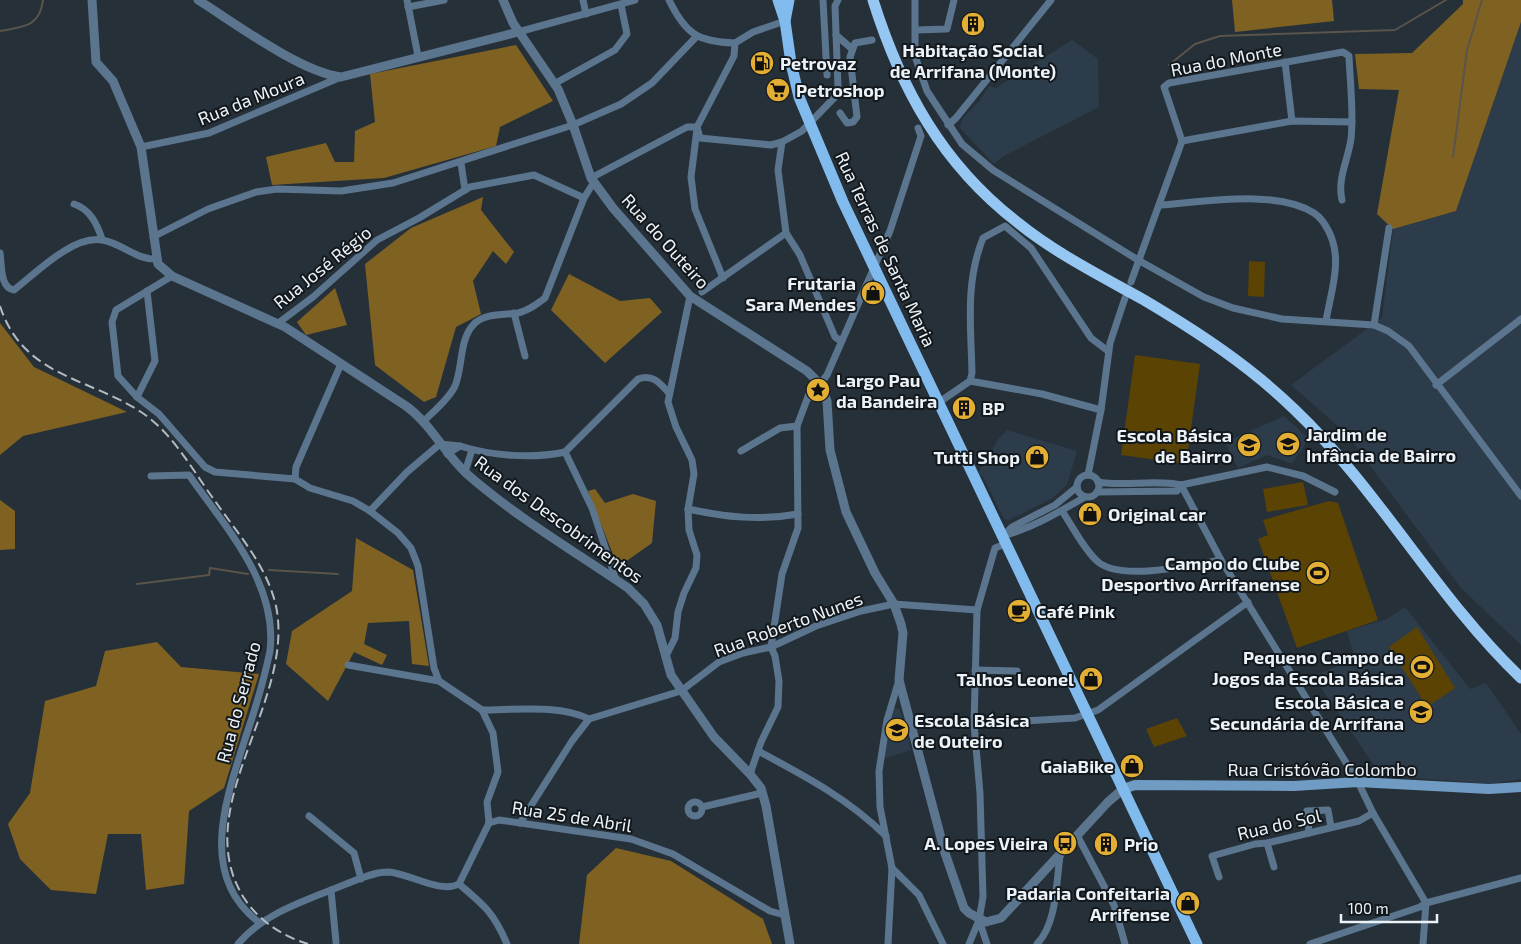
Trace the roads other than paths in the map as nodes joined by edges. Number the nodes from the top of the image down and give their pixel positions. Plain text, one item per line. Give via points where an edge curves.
1 (92, 0) edge
2 (198, 0) edge
3 (444, 0) edge
4 (503, 0) edge
5 (582, 0) edge
6 (635, 0) edge
7 (669, 0) edge
8 (778, 0) edge
9 (789, 0) edge
10 (823, 0) edge
11 (838, 0) edge
12 (873, 0) edge
13 (878, 0) edge
14 (915, 0) edge
15 (954, 0) edge
16 (1050, 0) edge
17 (408, 4) edge
18 (621, 5) junction
19 (586, 14) junction
20 (785, 21) junction
21 (916, 30) junction
22 (518, 32) junction
23 (836, 35) junction
24 (697, 36) junction
25 (872, 40) dead end
26 (735, 43) junction
27 (851, 48) junction
28 (837, 53) junction
29 (825, 54) junction
30 (418, 56) junction
31 (1285, 62) junction
32 (827, 75) dead end
33 (341, 77) junction
34 (554, 84) junction
35 (840, 113) dead end
36 (1292, 121) junction
37 (808, 122) junction
38 (1352, 122) junction
39 (573, 125) junction
40 (948, 125) junction
41 (697, 127) junction
42 (918, 128) dead end
43 (1182, 141) junction
44 (782, 142) junction
45 (141, 147) junction
46 (461, 163) junction
47 (592, 180) junction
48 (465, 190) junction
49 (584, 198) junction
50 (1342, 200) dead end
51 (74, 204) dead end
52 (1160, 205) junction
53 (1389, 228) dead end
54 (786, 233) junction
55 (154, 237) junction
56 (102, 240) junction
57 (0, 253) edge
58 (156, 259) junction
59 (1138, 260) junction
60 (874, 266) junction
61 (172, 276) junction
62 (879, 277) junction
63 (723, 278) junction
64 (1131, 282) dead end
65 (868, 284) junction
66 (147, 291) junction
67 (702, 292) dead end
68 (690, 296) junction
69 (1125, 298) dead end
70 (514, 313) junction
71 (1521, 319) edge
72 (1326, 321) junction
73 (277, 324) junction
74 (1374, 325) junction
75 (841, 341) junction
76 (1108, 351) junction
77 (525, 356) dead end
78 (341, 364) junction
79 (970, 381) junction
80 (820, 385) junction
81 (1436, 385) junction
82 (668, 392) junction
83 (138, 397) junction
84 (808, 398) junction
85 (938, 403) junction
86 (1101, 410) junction
87 (424, 421) junction
88 (797, 426) junction
89 (440, 444) junction
90 (460, 446) junction
91 (472, 450) junction
92 (741, 451) dead end
93 (565, 452) junction
94 (447, 454) junction
95 (465, 472) junction
96 (1088, 475) junction
97 (151, 476) dead end
98 (295, 478) junction
99 (1098, 482) junction
100 (1181, 485) junction
101 (1077, 487) junction
102 (1097, 492) junction
103 (1335, 492) dead end
104 (1521, 496) edge
105 (1085, 497) junction
106 (688, 510) junction
107 (370, 511) junction
108 (1062, 511) junction
109 (798, 514) junction
110 (1004, 540) junction
111 (1220, 560) junction
112 (616, 580) junction
113 (1248, 602) junction
114 (894, 604) junction
115 (977, 610) junction
116 (771, 648) junction
117 (667, 654) junction
118 (348, 666) dead end
119 (975, 670) junction
120 (1017, 671) dead end
121 (1521, 672) edge
122 (1521, 678) edge
123 (899, 680) junction
124 (439, 681) junction
125 (681, 691) junction
126 (482, 710) junction
127 (1088, 715) junction
128 (589, 719) junction
129 (909, 721) junction
130 (974, 724) junction
131 (758, 751) junction
132 (750, 774) junction
133 (1358, 782) junction
134 (1521, 787) edge
135 (1124, 789) junction
136 (762, 793) junction
137 (702, 807) dead end
138 (1374, 813) junction
139 (309, 816) dead end
140 (520, 823) junction
141 (489, 824) junction
142 (1332, 827) junction
143 (1309, 832) junction
144 (886, 836) junction
145 (1078, 836) junction
146 (1267, 843) junction
147 (1060, 856) junction
148 (1274, 867) dead end
149 (892, 868) junction
150 (1219, 877) dead end
151 (1521, 878) edge
152 (361, 879) junction
153 (459, 884) junction
154 (331, 890) junction
155 (1426, 903) junction
156 (784, 915) junction
157 (980, 920) junction
158 (260, 923) junction
159 (336, 942) dead end
160 (238, 944) edge
161 (507, 944) edge
162 (790, 944) edge
163 (888, 944) edge
164 (943, 944) edge
165 (969, 944) edge
166 (987, 944) edge
167 (1037, 944) edge
168 (1125, 944) edge
169 (1197, 944) edge
170 (1310, 944) edge
171 (1423, 944) edge

1 - 45 street via 96,62 113,81
2 - 33 street via 302,64
3 - 17 street
4 - 22 street, Rua do Outeiro
5 - 19 street
6 - 18 street
7 - 24 street via 684,27
8 - 20 main road
9 - 20 main road
10 - 29 street
11 - 23 street via 834,6
12 - 122 highway via 890,53 920,112 976,185 1017,223 1222,349 1268,384 1349,466 1427,570 1484,640
13 - 121 highway via 890,44 924,110 979,182 1051,241 1175,313 1276,386 1329,436 1486,636
14 - 21 street
15 - 21 street via 947,29
16 - 40 street
17 - 30 street
18 - 19 street
18 - 34 street via 627,34 615,50
19 - 22 street
20 - 26 street via 753,32
20 - 37 main road, Rua Terras de Santa Maria via 790,64
21 - 40 street via 916,56 926,91
22 - 30 street
22 - 34 street, Rua do Outeiro
23 - 27 street
23 - 28 street
24 - 26 street
24 - 39 street via 652,83 621,104
25 - 27 street via 854,43
26 - 41 street via 734,56
27 - 35 street via 857,116 853,122 847,123
28 - 29 street
28 - 37 street via 836,92 826,107
29 - 32 street
30 - 33 street
31 - 36 street
31 - 38 street, Rua do Monte via 1343,52 1349,56
31 - 43 street, Rua do Monte via 1169,83 1164,87
33 - 45 street, Rua da Moura via 209,134
34 - 39 street, Rua do Outeiro
36 - 38 street
36 - 43 street
37 - 44 street via 802,131
37 - 60 main road, Rua Terras de Santa Maria
38 - 50 street via 1339,188
39 - 46 street
39 - 47 street, Rua do Outeiro
40 - 59 street via 962,144 993,170
41 - 44 street via 700,138 771,145
41 - 47 street via 688,127
41 - 63 street via 691,177 695,209
42 - 60 street via 922,136 890,232
43 - 52 street
44 - 54 street via 778,170
45 - 55 street
46 - 48 street
46 - 55 street via 394,183 341,190 277,189 234,198
47 - 49 street
47 - 68 street, Rua do Outeiro
48 - 49 street, Rua José Régio via 534,175
48 - 73 street, Rua José Régio via 377,240
49 - 70 street via 545,298
51 - 56 street via 83,207 91,216
52 - 59 street
52 - 72 street via 1251,200 1291,203 1316,214 1329,230 1336,254
53 - 74 street
54 - 63 street
54 - 75 street via 800,255 835,337
55 - 58 street
56 - 57 street via 72,244 14,290 4,284
56 - 58 street via 145,259
58 - 61 street, Rua dos Descobrimentos
59 - 64 street
59 - 72 street via 1204,297 1234,308 1282,319
60 - 62 main road, Rua Terras de Santa Maria
60 - 65 street
61 - 66 street
61 - 73 street, Rua dos Descobrimentos
62 - 65 street
62 - 85 main road, Rua Terras de Santa Maria
63 - 67 street
65 - 75 street
66 - 83 street via 155,361
66 - 83 street via 116,310 112,322 118,376
68 - 80 street, Rua do Outeiro
68 - 82 street via 677,365
69 - 76 street
70 - 77 street
70 - 87 street via 501,313 475,323 466,336 462,365 454,389
71 - 81 street
72 - 74 street
73 - 78 street, Rua dos Descobrimentos
74 - 81 street via 1408,346
75 - 80 street
76 - 79 street via 1091,338 1031,248 1005,226 984,238 972,279 969,293
76 - 86 street
78 - 87 street, Rua dos Descobrimentos
78 - 98 street via 296,466
79 - 85 street
79 - 86 street via 1042,394
80 - 84 street
80 - 84 street
80 - 114 street via 827,401 830,450 846,512 875,573
81 - 104 street
82 - 93 street via 657,380 646,376 638,379
82 - 106 street via 668,402 692,460 694,474
83 - 98 street via 159,414 205,467 215,472
84 - 88 street
85 - 110 main road, Rua Terras de Santa Maria
86 - 96 street
87 - 89 street, Rua dos Descobrimentos
88 - 92 street via 780,428
88 - 109 street
89 - 90 street
89 - 94 street, Rua dos Descobrimentos
89 - 107 street via 407,472
90 - 91 street
90 - 94 street
91 - 93 street via 548,456
91 - 95 street
93 - 112 street via 592,508
94 - 95 street, Rua dos Descobrimentos
95 - 112 street, Rua dos Descobrimentos via 495,497
96 - 99 street
96 - 101 street via 1079,480
97 - 158 street, Rua do Serrado via 188,475 246,558 260,583 269,611 271,641 268,660 225,804 220,832 229,882 243,908
98 - 107 street via 310,488 353,501
99 - 100 street
99 - 102 street
100 - 102 street via 1177,491
100 - 103 street via 1267,468 1303,476
100 - 111 street
101 - 105 street
101 - 110 street via 1056,505 1012,527
102 - 105 street
105 - 108 street
106 - 109 street via 761,519
106 - 117 street via 689,530 697,555 696,568 684,593 675,638
107 - 124 street via 411,548 418,566 434,668
108 - 110 street
108 - 111 street via 1097,562 1107,567 1139,572
109 - 116 street via 798,528 776,601
110 - 115 street via 995,548
110 - 127 main road, Rua Terras de Santa Maria
111 - 113 street
112 - 117 street, Rua dos Descobrimentos via 644,604 657,625
113 - 127 street
113 - 133 street
114 - 115 street, Rua Roberto Nunes
114 - 116 street, Rua Roberto Nunes via 816,626
114 - 123 street via 903,633
115 - 119 street
116 - 125 street, Rua Roberto Nunes via 718,662
116 - 131 street via 776,656 779,681 778,707
117 - 125 street, Rua dos Descobrimentos via 671,675
118 - 124 street
119 - 120 street
119 - 130 street
123 - 129 street
123 - 144 street via 887,720 879,771 880,807
124 - 126 street
125 - 128 street, Rua Roberto Nunes
125 - 132 street, Rua dos Descobrimentos via 714,737
126 - 128 street via 555,711 579,714
126 - 141 street via 493,733 498,772 487,802
127 - 130 street
127 - 135 main road, Rua Terras de Santa Maria
128 - 140 street
129 - 130 street via 922,719
129 - 157 street via 960,901 969,913
130 - 157 street via 983,870
131 - 132 street
131 - 144 street via 830,790
132 - 136 street, Rua dos Descobrimentos
133 - 134 main road, Rua Cristóvão Colombo via 1488,789
133 - 135 main road, Rua Cristóvão Colombo via 1294,786 1135,785
133 - 138 street
135 - 145 street
135 - 169 main road, Rua Terras de Santa Maria
136 - 137 street
136 - 156 street
138 - 142 street, Rua do Sol via 1359,821
138 - 155 street
139 - 152 street via 354,853
140 - 141 street, Rua 25 de Abril via 499,820
140 - 156 street, Rua 25 de Abril via 631,839 665,851 770,911
141 - 153 street
142 - 143 street, Rua do Sol
142 - 143 street via 1328,810 1307,811
143 - 146 street, Rua do Sol
144 - 149 street
145 - 147 street
145 - 168 street via 1114,905
146 - 148 street
146 - 150 street, Rua do Sol via 1212,856
147 - 157 street via 1008,913 994,921
147 - 167 street via 1054,904 1045,935
149 - 163 street
149 - 164 street via 919,896
151 - 155 street
152 - 153 street via 388,872 445,887
152 - 154 street
153 - 161 street via 485,905 498,922
154 - 158 street
154 - 159 street
155 - 170 street
155 - 171 street
156 - 162 street
157 - 165 street
157 - 166 street
158 - 160 street

